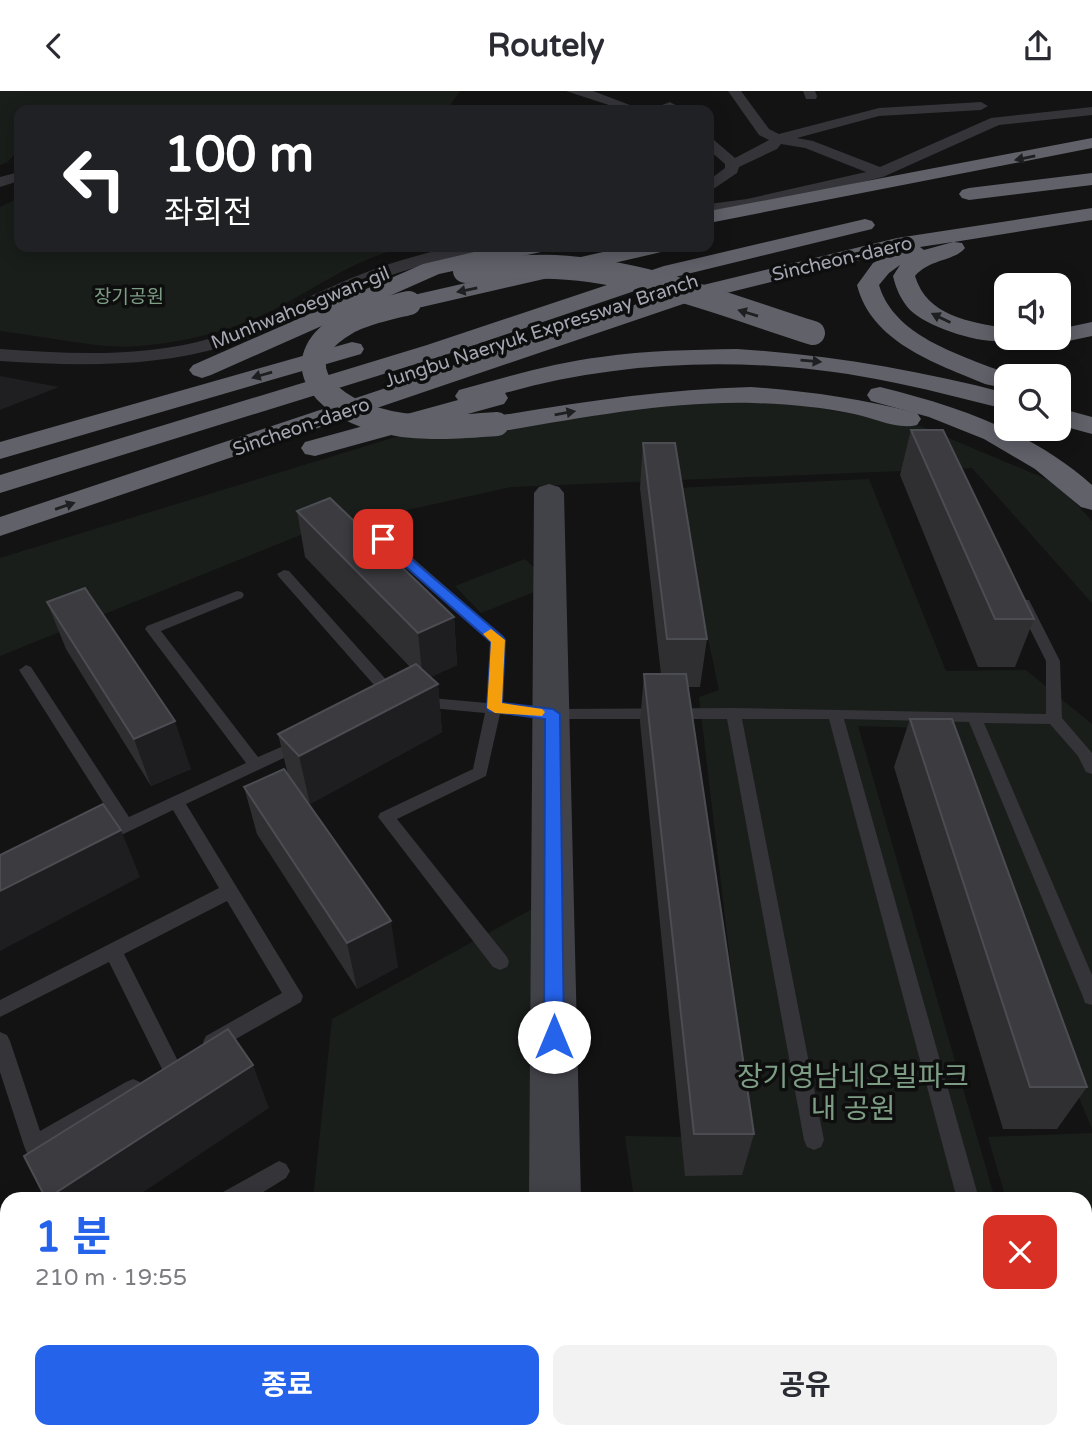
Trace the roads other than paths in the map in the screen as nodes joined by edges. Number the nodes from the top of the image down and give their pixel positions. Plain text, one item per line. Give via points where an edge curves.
1 (734, 91) edge
2 (962, 91) edge
3 (579, 92) edge
4 (620, 105) edge
5 (981, 106) junction
6 (1092, 111) edge
7 (1007, 119) junction
8 (777, 139) junction
9 (1092, 143) edge
10 (714, 148) edge
11 (732, 165) junction
12 (881, 173) junction
13 (1092, 179) edge
14 (714, 183) edge
15 (1092, 192) edge
16 (945, 198) junction
17 (1092, 203) edge
18 (714, 208) edge
19 (883, 215) joint
20 (1092, 215) edge
21 (714, 217) edge
22 (1092, 221) edge
23 (714, 232) edge
24 (993, 237) junction
25 (714, 245) edge
26 (454, 252) edge
27 (501, 252) edge
28 (631, 252) edge
29 (683, 252) edge
30 (356, 300) junction
31 (465, 315) dead end
32 (1092, 329) edge
33 (994, 333) edge
34 (1071, 333) edge
35 (372, 343) dead end
36 (0, 355) edge
37 (994, 378) edge
38 (994, 386) edge
39 (994, 398) edge
40 (0, 440) edge
41 (315, 448) junction
42 (0, 451) edge
43 (0, 484) edge
44 (550, 493) dead end
45 (0, 503) edge
46 (1092, 503) edge
47 (0, 527) edge
48 (383, 539) dead end
49 (0, 543) edge
50 (284, 574) dead end
51 (1017, 590) edge
52 (237, 594) dead end
53 (26, 670) dead end
54 (495, 708) junction
55 (733, 713) junction
56 (553, 714) junction
57 (835, 714) junction
58 (974, 717) junction
59 (1054, 719) junction
60 (320, 735) edge
61 (256, 765) junction
62 (1092, 768) edge
63 (176, 802) junction
64 (126, 825) junction
65 (88, 843) edge
66 (230, 891) junction
67 (113, 951) junction
68 (500, 962) dead end
69 (1092, 997) edge
70 (0, 1009) edge
71 (0, 1041) edge
72 (159, 1073) junction
73 (814, 1140) dead end
74 (279, 1171) dead end
75 (243, 1192) edge
76 (555, 1192) edge
77 (966, 1192) edge

1 - 8 street via 764,132
2 - 5 street
3 - 4 street
5 - 7 street
5 - 8 street via 879,112
6 - 7 street
7 - 12 street
8 - 11 street via 772,146
8 - 12 street via 807,144
9 -> 21 highway
10 - 11 street
11 - 14 street via 732,170
12 - 18 street
13 - 16 highway
15 - 16 highway
16 - 23 highway via 825,209
17 - 45 highway, Jungbu Naeryuk Expressway Branch via 944,224 735,267
19 - 25 highway, Sincheon-daero
19 - 43 highway, Jungbu Naeryuk Expressway Branch via 672,271 436,350
47 -> 20 highway, Sincheon-daero via 678,298 897,243
22 - 24 highway
33 -> 24 highway via 940,319 916,303 904,276 926,257
24 - 37 highway via 920,250 892,260 868,285 884,319 902,333
26 - 36 street, Munhwahoegwan-gil via 398,267 260,327 183,351 66,359
27 - 30 highway via 431,269
28 -> 46 highway, bridge via 409,303 339,328 314,355 311,369 323,395 361,414 430,428 498,424 699,394 806,398 878,410 963,435 1042,470
29 - 31 highway, Sincheon-daero
38 -> 30 highway, bridge via 602,273 528,267 465,271 430,276
30 - 40 highway via 192,375
32 - 34 highway
35 -> 42 highway
41 -> 39 highway via 504,384 549,373 664,358 809,360 876,369
41 - 46 highway via 504,395 610,376 669,371 777,375 914,403 996,433 1037,454
41 - 49 highway via 190,491
44 - 56 street
48 - 54 lane via 498,640
50 - 54 lane via 389,702
51 - 59 lane via 1053,661
52 - 61 lane via 152,629
53 - 64 lane
54 - 56 lane
54 - 68 lane via 480,772 386,817
55 - 56 lane
55 - 57 lane
55 - 73 lane
56 - 76 street
57 - 58 lane
57 - 77 lane
58 - 59 lane
58 - 69 lane
59 - 62 lane
60 - 61 lane
61 - 63 lane
63 - 64 lane
63 - 66 lane
64 - 65 lane
66 - 67 lane
66 - 72 lane via 294,996
67 - 70 lane
67 - 72 lane
71 - 72 lane via 34,1146
74 - 75 lane

